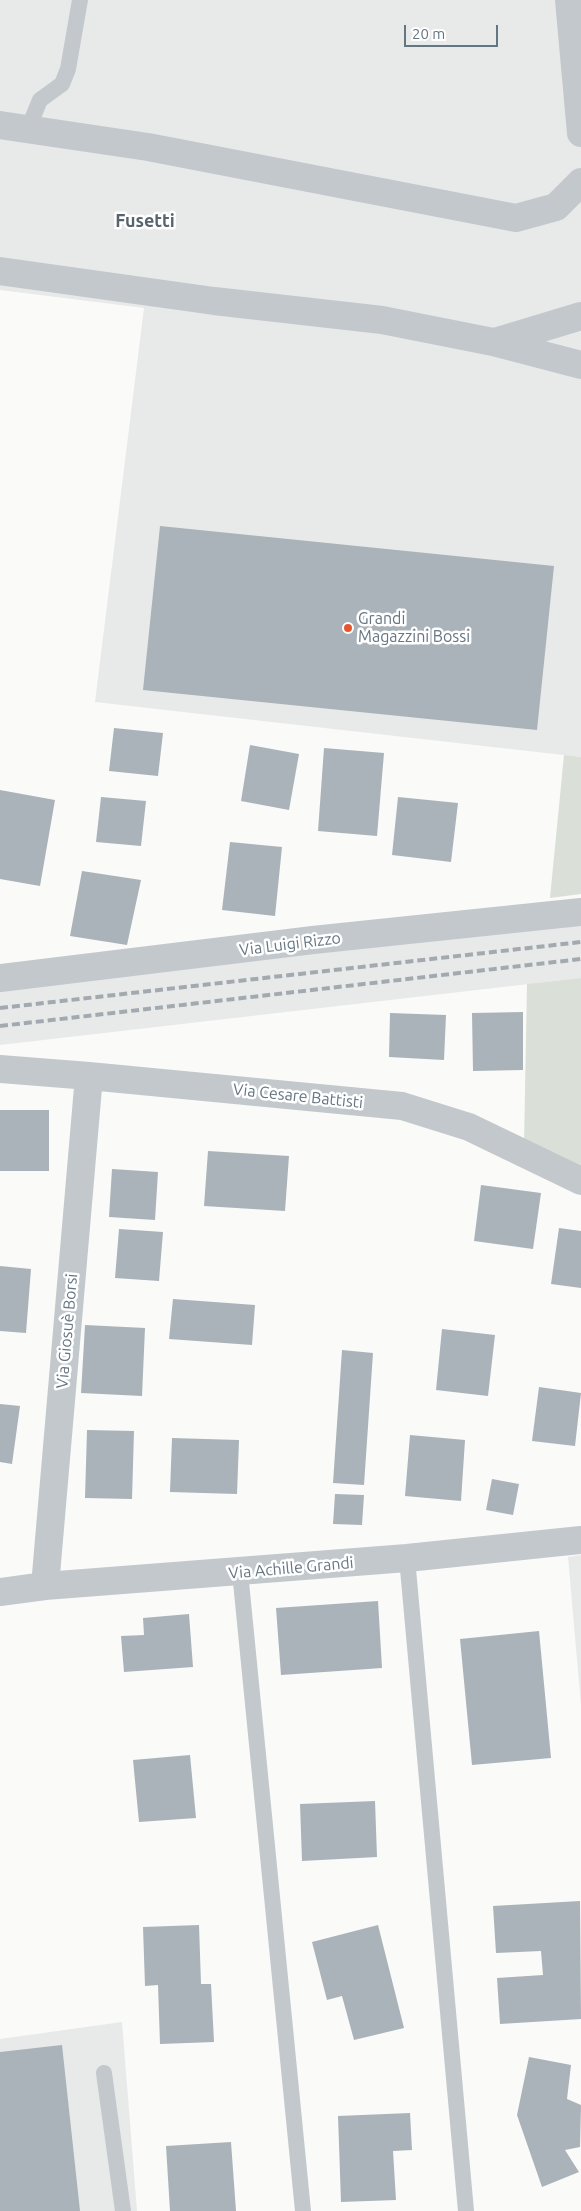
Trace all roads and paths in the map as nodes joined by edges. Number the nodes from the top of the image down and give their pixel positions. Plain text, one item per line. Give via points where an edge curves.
1 (80, 0) edge
2 (569, 0) edge
3 (0, 125) edge
4 (28, 129) junction
5 (581, 133) edge
6 (581, 182) edge
7 (0, 271) edge
8 (581, 316) edge
9 (493, 342) junction
10 (581, 365) edge
11 (581, 912) edge
12 (0, 978) edge
13 (0, 1069) edge
14 (89, 1076) junction
15 (581, 1181) edge
16 (581, 1540) edge
17 (407, 1558) junction
18 (240, 1572) junction
19 (45, 1586) junction
20 (0, 1592) edge
21 (104, 2073) dead end
22 (123, 2211) edge
23 (303, 2211) edge
24 (466, 2211) edge

1 - 4 lane via 68,69 62,84 40,100
2 - 5 street
3 - 4 street
4 - 6 street via 148,147 516,218 556,206
7 - 9 street via 214,301 382,320
8 - 9 street
9 - 10 street
11 - 12 street, Via Luigi Rizzo
13 - 14 street, Via Cesare Battisti
14 - 15 street, Via Cesare Battisti via 402,1106 469,1128
14 - 19 street, Via Giosuè Borsi
16 - 17 street, Via Achille Grandi
17 - 18 street, Via Achille Grandi
17 - 24 lane
18 - 19 street, Via Achille Grandi
18 - 23 lane
19 - 20 street, Via Achille Grandi
21 - 22 lane

